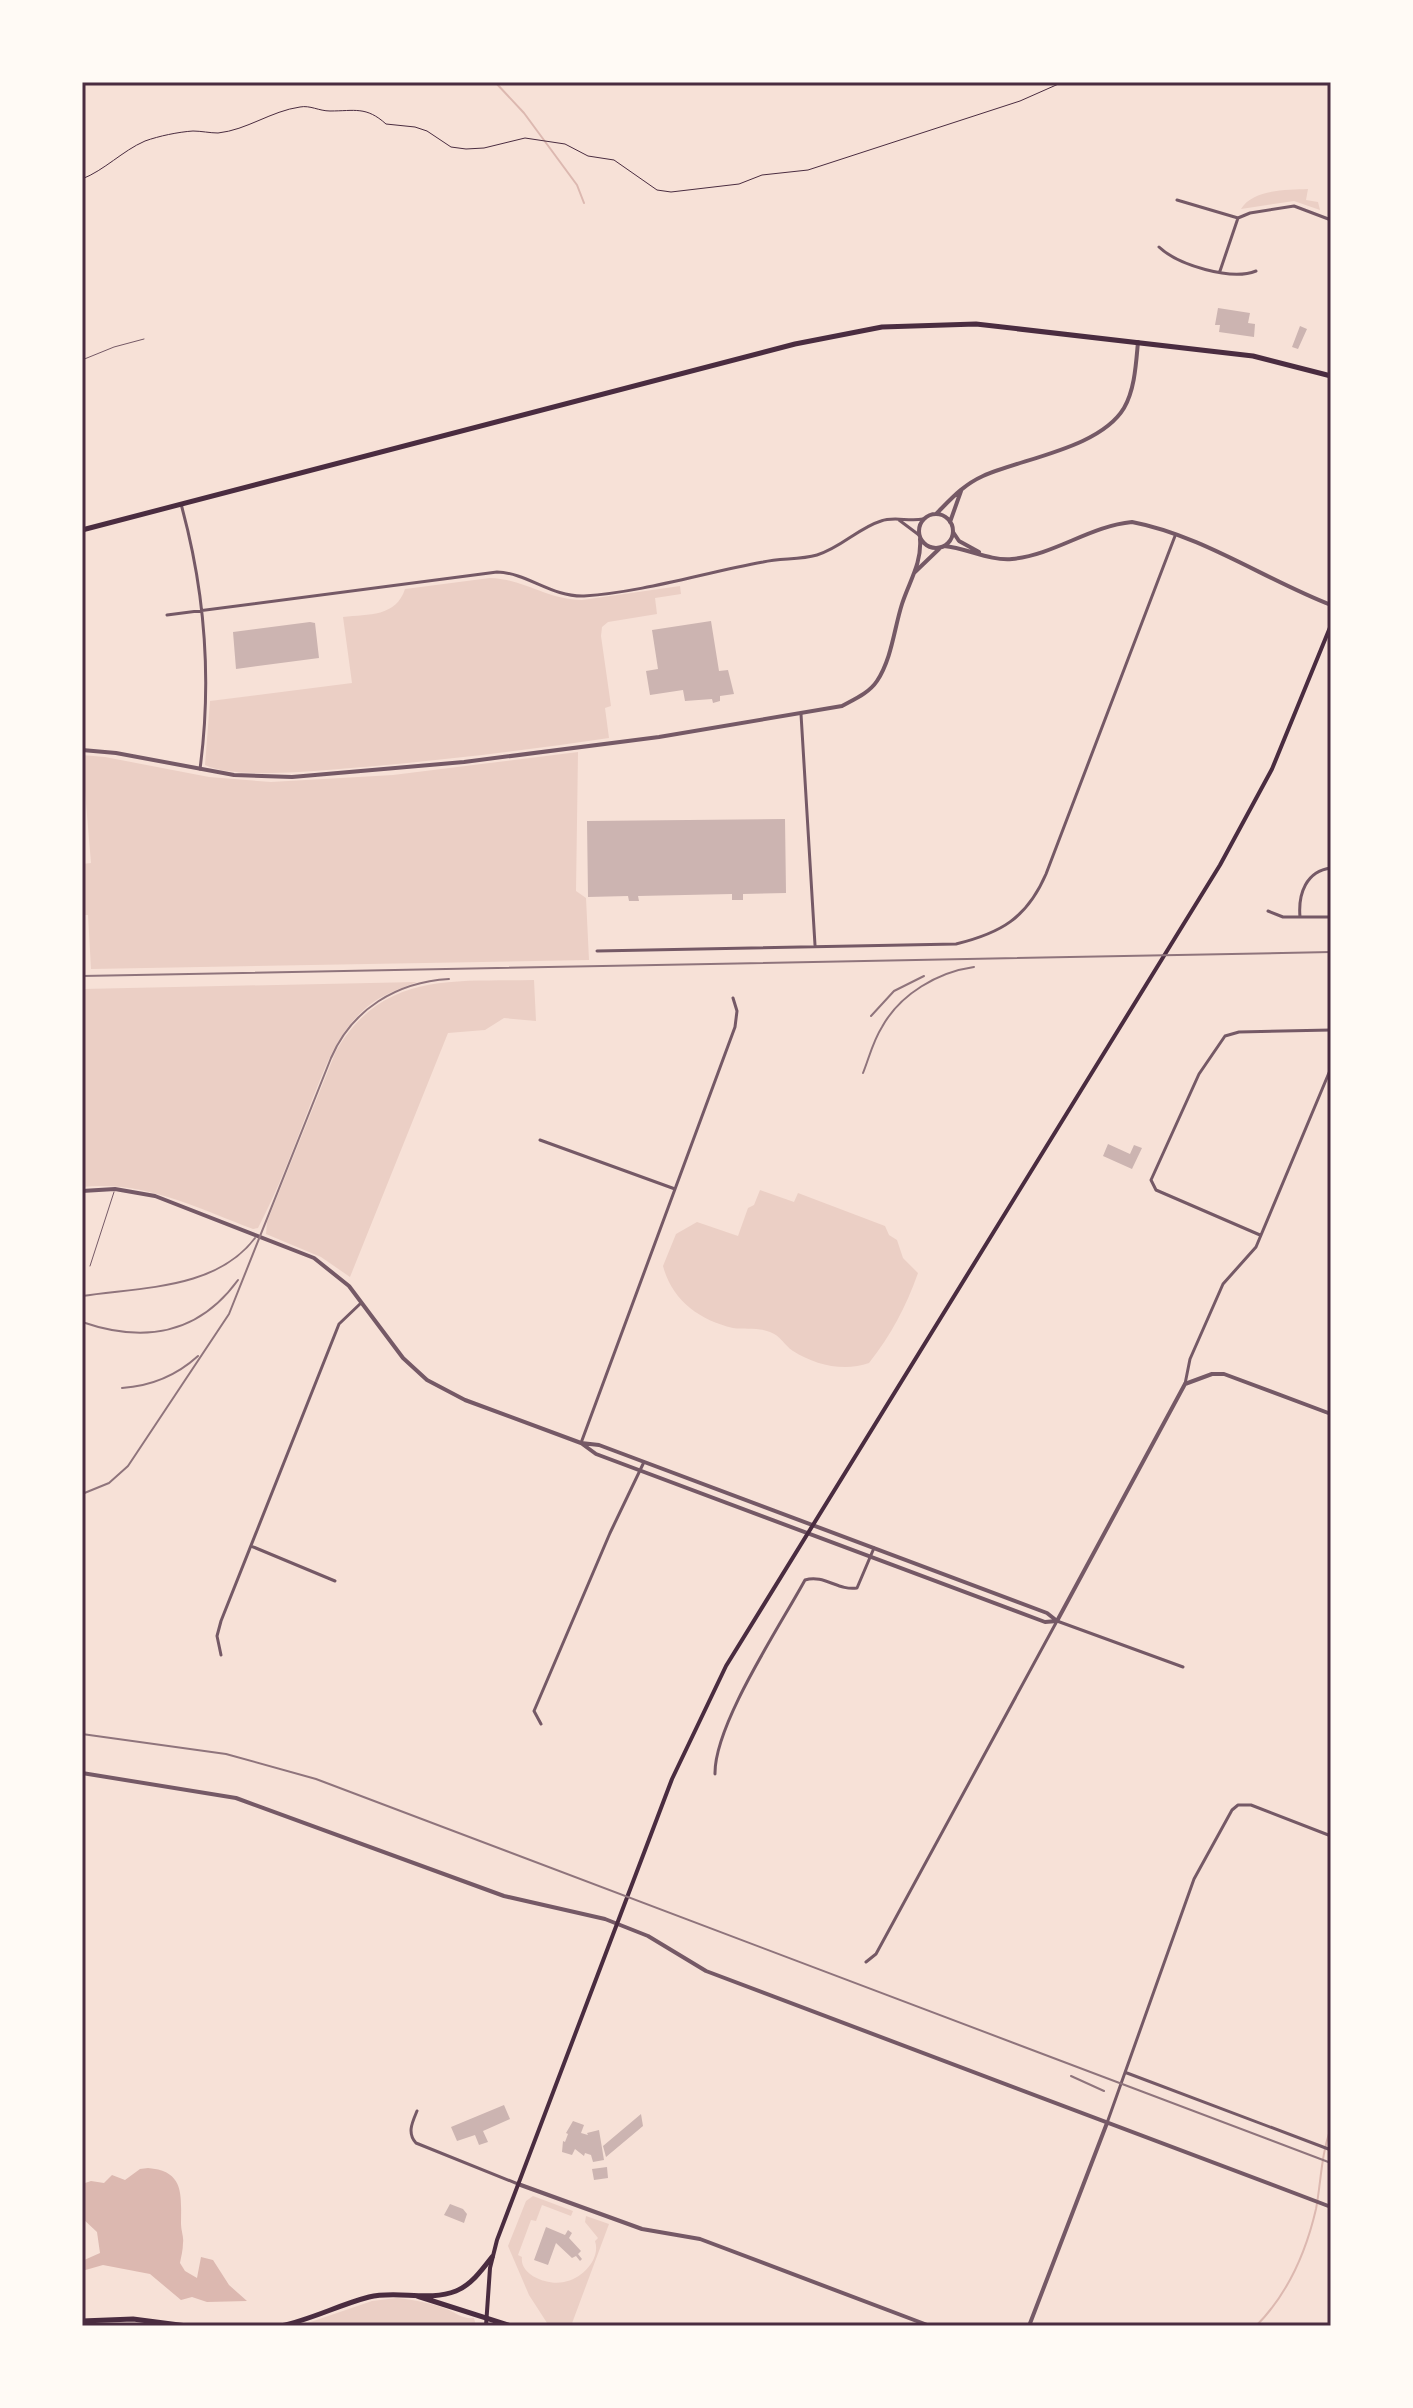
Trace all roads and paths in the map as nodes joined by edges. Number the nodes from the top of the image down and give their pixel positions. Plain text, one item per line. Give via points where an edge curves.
1 (1063, 82) edge
2 (82, 179) edge
3 (1177, 200) dead end
4 (1238, 218) junction
5 (1331, 220) edge
6 (1159, 247) dead end
7 (1256, 271) dead end
8 (1220, 272) junction
9 (144, 339) dead end
10 (1138, 342) junction
11 (82, 360) edge
12 (1331, 376) edge
13 (961, 491) junction
14 (181, 504) junction
15 (936, 514) junction
16 (923, 519) junction
17 (899, 520) junction
18 (950, 522) junction
19 (82, 529) edge
20 (953, 532) junction
21 (1175, 536) junction
22 (919, 537) junction
23 (942, 547) junction
24 (981, 554) junction
25 (915, 572) junction
26 (1331, 605) edge
27 (202, 610) junction
28 (167, 615) dead end
29 (1331, 625) edge
30 (801, 713) junction
31 (82, 750) edge
32 (200, 769) junction
33 (1331, 868) edge
34 (1268, 911) dead end
35 (1300, 917) junction
36 (1331, 917) edge
37 (815, 945) junction
38 (597, 951) dead end
39 (733, 998) dead end
40 (1331, 1030) edge
41 (1331, 1068) edge
42 (540, 1140) dead end
43 (115, 1189) junction
44 (675, 1189) junction
45 (82, 1191) edge
46 (1260, 1235) junction
47 (90, 1266) dead end
48 (362, 1303) junction
49 (1185, 1384) junction
50 (1331, 1414) edge
51 (581, 1443) junction
52 (644, 1462) junction
53 (640, 1470) junction
54 (811, 1525) junction
55 (806, 1533) junction
56 (251, 1546) junction
57 (874, 1548) junction
58 (871, 1557) junction
59 (335, 1581) dead end
60 (1057, 1621) junction
61 (221, 1655) dead end
62 (1183, 1667) dead end
63 (541, 1724) dead end
64 (82, 1773) edge
65 (715, 1774) dead end
66 (1331, 1836) edge
67 (866, 1962) dead end
68 (1127, 2073) junction
69 (417, 2111) dead end
70 (1107, 2123) junction
71 (1331, 2150) edge
72 (518, 2184) junction
73 (1330, 2207) edge
74 (492, 2257) junction
75 (410, 2294) junction
76 (82, 2322) edge
77 (486, 2323) edge
78 (109, 2326) edge
79 (187, 2326) edge
80 (280, 2326) edge
81 (511, 2326) edge
82 (930, 2326) edge
83 (1029, 2326) edge

1 - 2 path via 829,164 692,190 657,190 614,160 588,156 565,144 525,138 484,148 451,147 427,131 386,124 369,112 301,107 218,133 150,139
3 - 4 street
4 - 5 street via 1294,206
4 - 8 street
6 - 8 street via 1169,256
7 - 8 street via 1245,276
9 - 11 lane
10 - 12 main road via 1253,356
10 - 13 street via 1131,391 1111,424 982,477
10 - 14 main road via 976,324 839,333
13 - 15 street
13 - 18 street
14 - 19 main road
14 - 27 street
15 - 16 street
15 - 18 street
16 - 17 street
16 - 22 street
17 - 22 street
17 - 27 street via 877,522 818,554 586,595 554,592 516,574 497,572
18 - 20 street
20 - 23 street
20 - 24 street
21 - 24 street via 1132,522 1009,560
21 - 26 street
21 - 37 street via 1035,898 1019,916 984,938 956,944
22 - 23 street via 928,547
22 - 25 street
23 - 24 street
23 - 25 street
25 - 30 street via 876,683 842,706
27 - 28 street
27 - 32 street via 207,682
29 - 54 main road via 1272,769 1220,865
30 - 32 street via 646,739 366,772 292,777
30 - 37 street
31 - 32 street
33 - 35 street via 1309,877 1300,898
34 - 35 street
35 - 36 street
37 - 38 street
39 - 44 street via 735,1027
40 - 46 street via 1225,1036 1203,1066 1152,1176 1156,1190
41 - 46 street
42 - 44 street
43 - 45 street
43 - 47 lane
43 - 48 street via 155,1196 297,1250 325,1265
44 - 51 street
46 - 49 street via 1256,1247 1223,1284 1190,1359
48 - 51 street via 403,1358 434,1385
48 - 56 street via 339,1324
49 - 50 street via 1224,1374
49 - 60 street
51 - 52 street
51 - 53 street
52 - 53 street
52 - 54 street
53 - 55 street
53 - 63 street via 534,1711
54 - 55 main road
54 - 57 street
55 - 58 street
55 - 72 main road via 742,1637 672,1779
56 - 59 street
56 - 61 street via 221,1621
57 - 58 street
57 - 60 street
58 - 60 street via 1042,1622
58 - 65 street via 857,1588 816,1576 805,1580 730,1717
60 - 62 street
60 - 67 street via 876,1954
64 - 70 street via 236,1798 504,1896 618,1924 706,1971
66 - 68 street via 1251,1805 1235,1807 1194,1879
68 - 70 street
68 - 71 street
69 - 72 street via 411,2127 416,2143
70 - 73 street
70 - 83 street
72 - 74 main road
72 - 82 street via 642,2229 700,2239
74 - 75 main road via 455,2291
74 - 77 main road
75 - 77 main road
75 - 80 main road via 369,2297
76 - 78 main road
76 - 79 main road via 133,2319
77 - 81 main road

